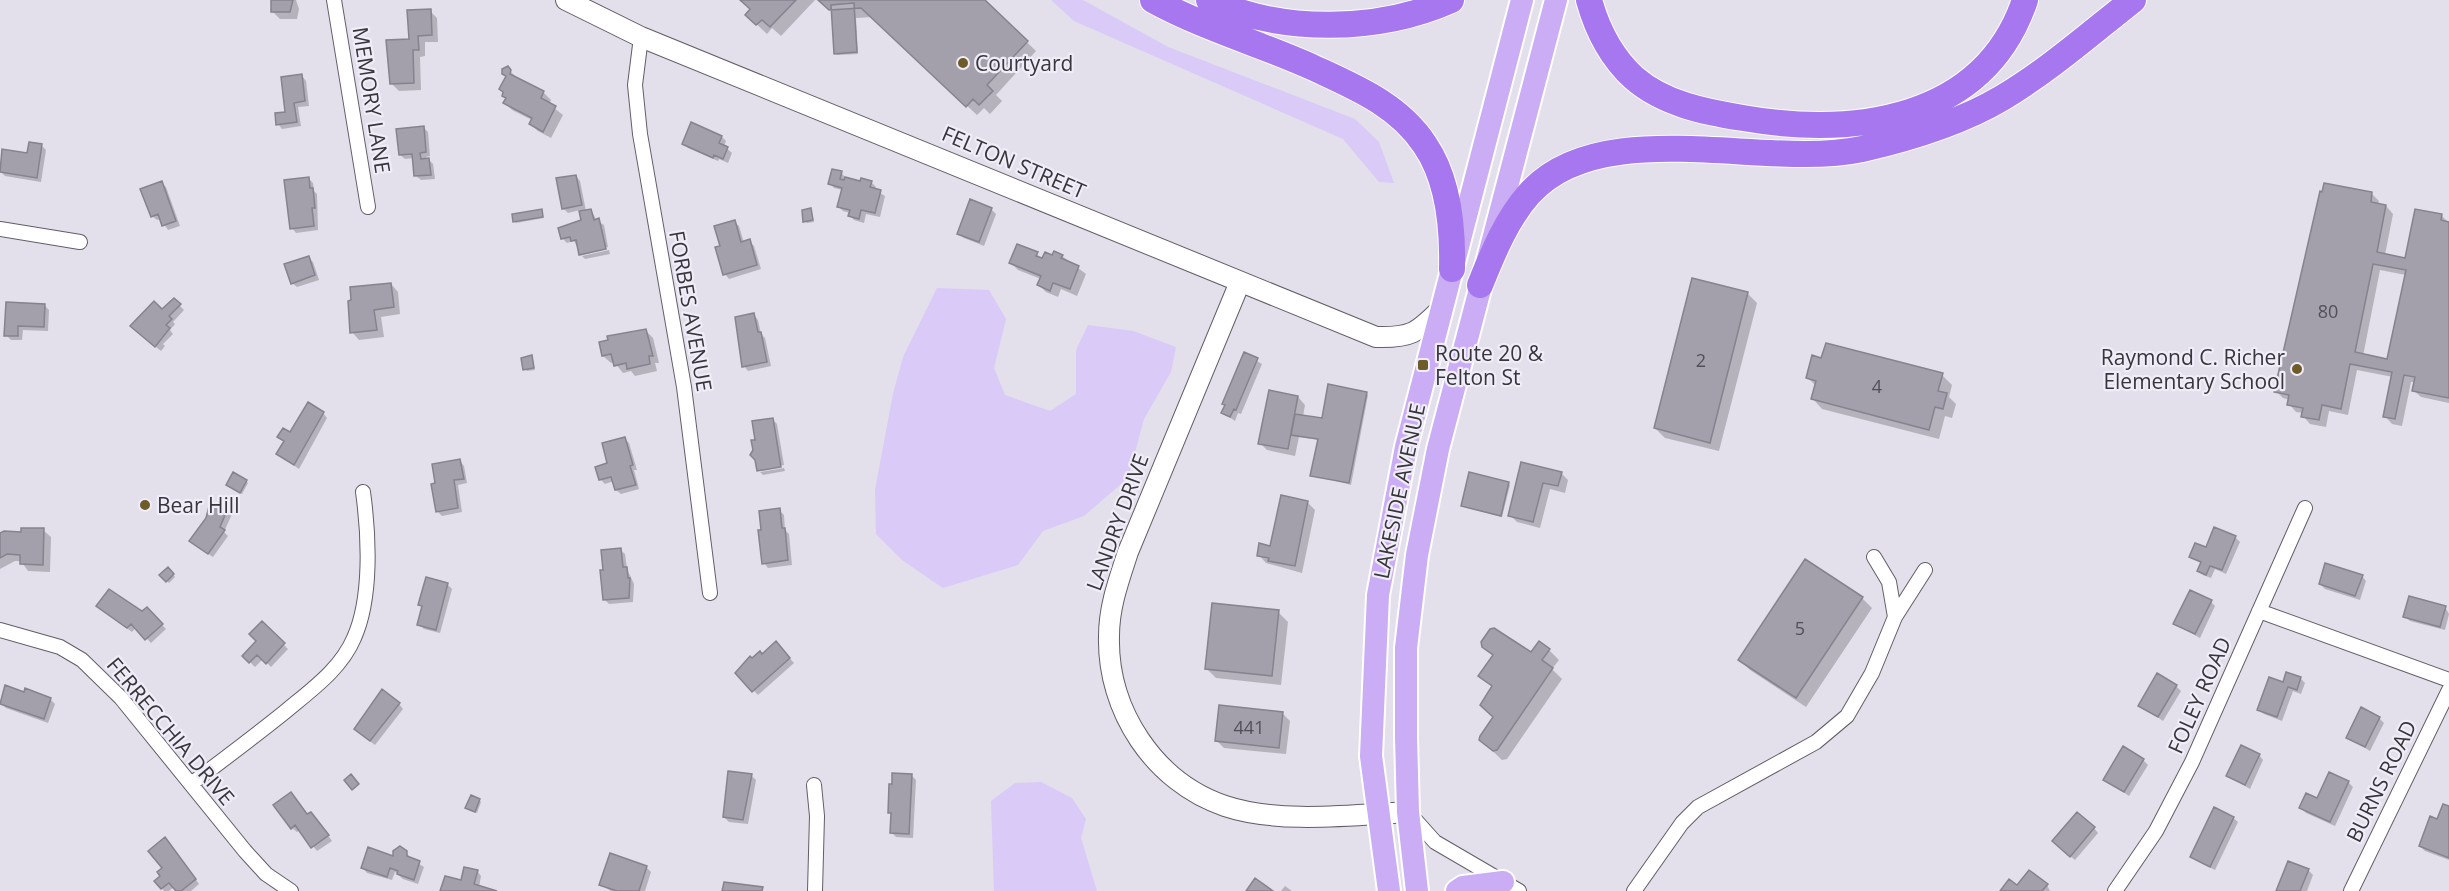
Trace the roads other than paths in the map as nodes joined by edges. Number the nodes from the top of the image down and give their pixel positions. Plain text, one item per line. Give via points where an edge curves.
1 (334, 0) edge
2 (566, 0) edge
3 (1153, 0) edge
4 (1209, 0) edge
5 (1451, 0) edge
6 (1522, 0) edge
7 (1556, 0) edge
8 (1589, 0) edge
9 (2025, 0) edge
10 (2133, 0) edge
11 (640, 37) junction
12 (368, 207) dead end
13 (0, 229) edge
14 (80, 242) dead end
15 (1452, 269) junction
16 (1239, 282) junction
17 (1480, 285) junction
18 (1441, 309) junction
19 (363, 492) dead end
20 (2305, 508) dead end
21 (1874, 557) dead end
22 (1925, 570) dead end
23 (710, 593) dead end
24 (2259, 611) junction
25 (1895, 617) junction
26 (0, 630) edge
27 (2449, 680) edge
28 (2449, 690) edge
29 (191, 784) junction
30 (814, 785) dead end
31 (1408, 812) junction
32 (1377, 814) junction
33 (1511, 887) edge
34 (291, 891) edge
35 (815, 891) edge
36 (1389, 891) edge
37 (1417, 891) edge
38 (1457, 891) edge
39 (1634, 891) edge
40 (2115, 891) edge
41 (2351, 891) edge

1 - 12 street, MEMORY LANE
2 - 11 street, FELTON STREET
3 - 15 highway via 1359,88 1406,121 1427,147 1437,168 1449,213
4 - 5 highway via 1277,20 1330,24 1399,17
6 - 15 main road, LAKESIDE AVENUE
7 - 17 main road, LAKESIDE AVENUE
8 - 9 highway via 1596,24 1613,55 1634,78 1665,97 1698,111 1780,124 1818,125 1895,116 1957,90 1981,72 2002,47
10 - 17 highway via 2036,76 2001,98 1962,118 1885,143 1814,154 1645,151 1575,162 1539,184 1520,205
11 - 16 street, FELTON STREET
11 - 23 street, FORBES AVENUE via 635,85 640,135 684,387
13 - 14 street
15 - 18 main road, LAKESIDE AVENUE
16 - 18 street, FELTON STREET via 1376,337 1400,338 1421,330
16 - 32 street, LANDRY DRIVE via 1117,586 1109,637 1114,683 1131,725 1156,760 1213,801 1270,814
17 - 31 main road, LAKESIDE AVENUE via 1434,468 1412,595 1406,659
18 - 32 main road, LAKESIDE AVENUE via 1406,447 1378,595 1371,730
19 - 29 street via 367,544 365,599 355,638 339,664
20 - 24 street, FOLEY ROAD
21 - 25 street via 1889,582
22 - 25 street
24 - 27 street
24 - 40 street, FOLEY ROAD via 2175,796
25 - 39 street via 1872,673 1847,716 1816,741 1698,807 1682,823
26 - 29 street, FERRECCHIA DRIVE via 60,647 82,660 121,698
28 - 41 street, BURNS ROAD
29 - 34 street, FERRECCHIA DRIVE via 266,874
30 - 35 street
31 - 32 street, LANDRY DRIVE
31 - 33 street via 1435,842
31 - 37 main road, LAKESIDE AVENUE
32 - 36 main road, LAKESIDE AVENUE
33 - 38 main road via 1463,887

